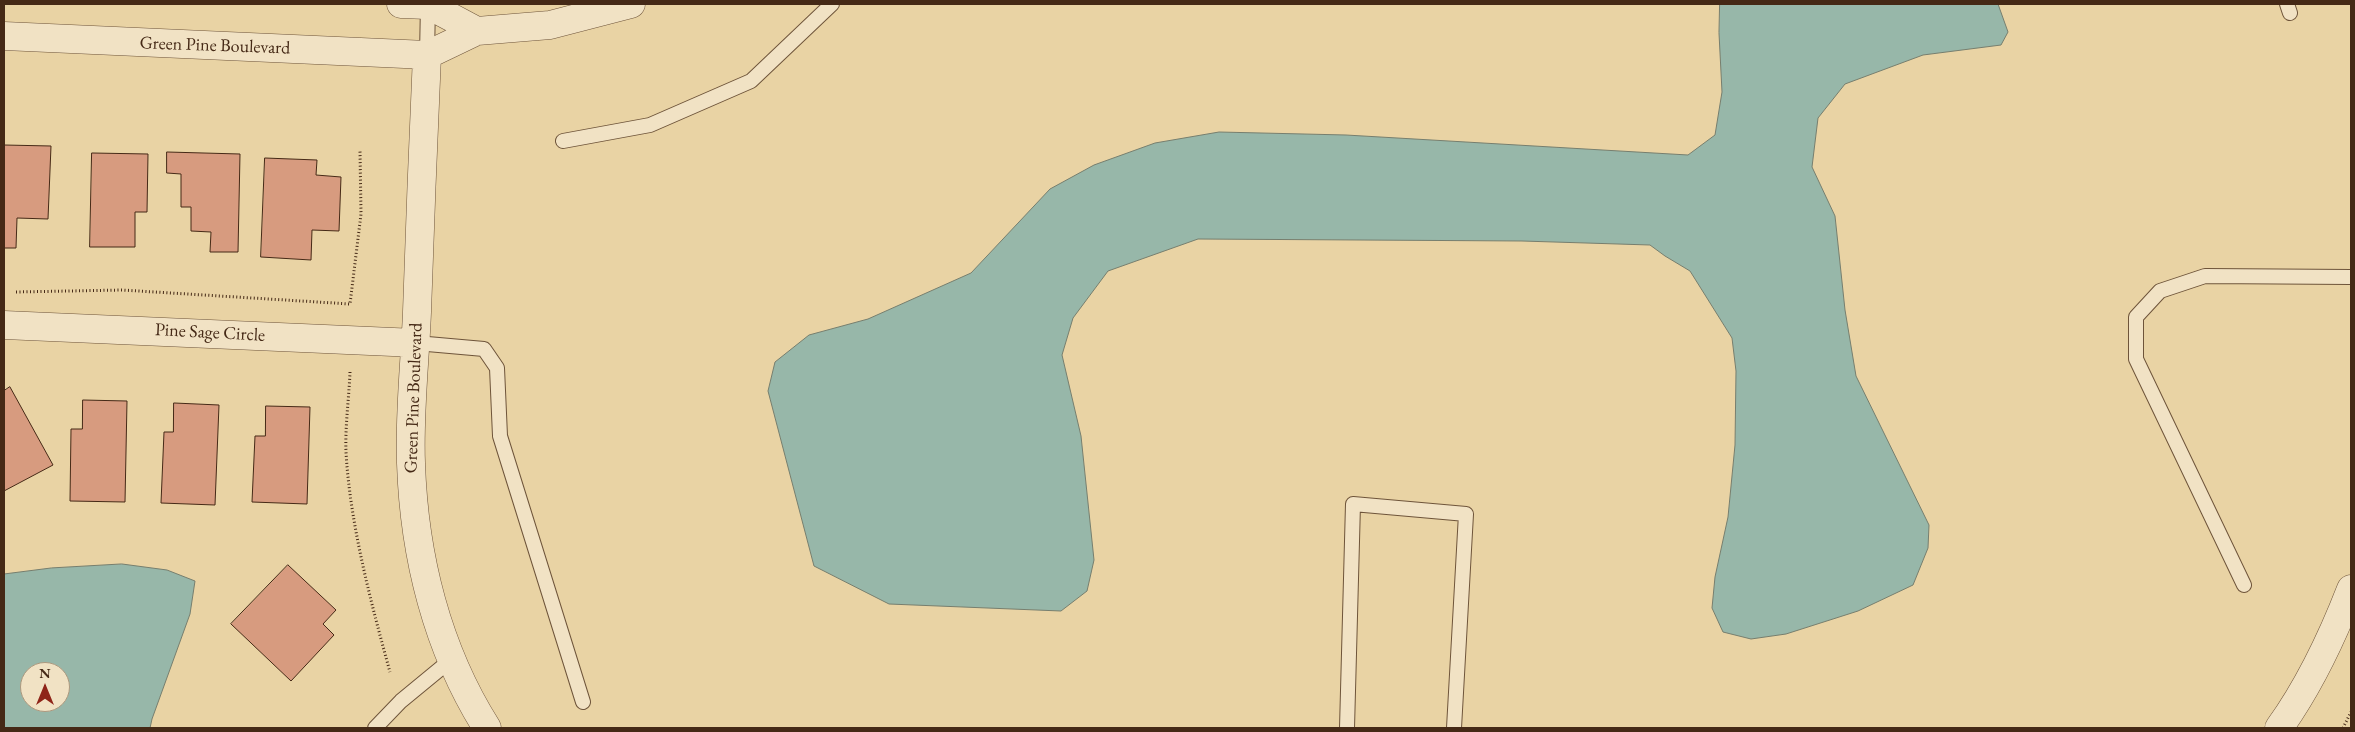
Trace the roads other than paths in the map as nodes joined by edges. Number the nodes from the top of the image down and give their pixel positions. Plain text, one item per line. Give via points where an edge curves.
1 (401, 4) edge
2 (428, 4) edge
3 (630, 4) edge
4 (832, 4) edge
5 (477, 31) junction
6 (4, 36) edge
7 (427, 55) junction
8 (563, 141) dead end
9 (2351, 277) edge
10 (4, 325) edge
11 (416, 343) junction
12 (2244, 585) dead end
13 (2351, 589) edge
14 (452, 659) junction
15 (583, 702) dead end
16 (375, 728) edge
17 (487, 728) edge
18 (1347, 728) edge
19 (1454, 728) edge
20 (2279, 728) edge

1 - 2 street
2 - 5 street
2 - 7 lane
3 - 5 street, Green Pine Boulevard via 550,25
4 - 8 lane via 750,81 650,125
5 - 7 street, Green Pine Boulevard
6 - 7 street, Green Pine Boulevard
7 - 11 street, Green Pine Boulevard
9 - 12 lane via 2205,276 2160,291 2136,317 2136,359
10 - 11 street, Pine Sage Circle
11 - 14 street, Green Pine Boulevard via 410,462 416,533 431,603
11 - 15 lane via 484,349 497,368 500,436
13 - 20 street via 2332,636
14 - 16 lane via 400,701
14 - 17 street, Green Pine Boulevard
18 - 19 lane via 1354,504 1466,514

